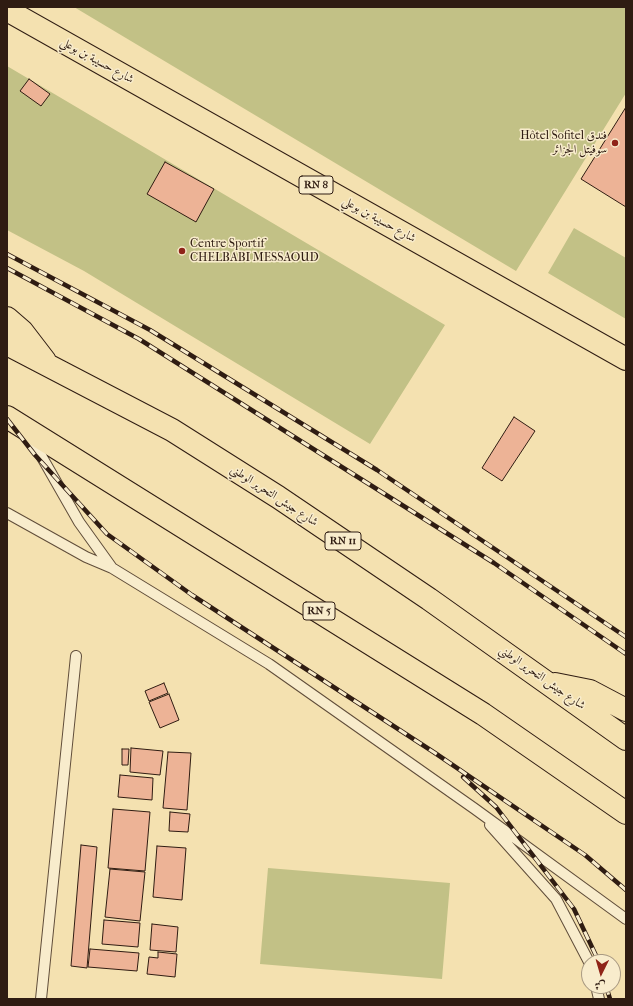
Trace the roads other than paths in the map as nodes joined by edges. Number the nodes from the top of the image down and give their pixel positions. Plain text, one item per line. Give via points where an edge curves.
1 (7, 10) edge
2 (7, 318) edge
3 (7, 344) edge
4 (626, 359) edge
5 (47, 364) junction
6 (7, 417) edge
7 (26, 429) junction
8 (7, 513) edge
9 (112, 568) junction
10 (76, 656) dead end
11 (550, 683) junction
12 (626, 710) edge
13 (626, 739) edge
14 (476, 809) junction
15 (626, 812) edge
16 (626, 919) edge
17 (585, 954) edge
18 (41, 999) edge

1 - 4 main road, شارع حسيبة بن بوعلي / RN 8
2 - 5 main road via 22,331
3 - 5 main road, شارع جيش التحرير الوطني / RN 11
5 - 11 main road, شارع جيش التحرير الوطني / RN 11 via 172,430 285,502
6 - 7 main road, RN 5
7 - 9 lane via 79,522
7 - 15 main road, RN 5 via 484,714
8 - 9 lane via 86,557
9 - 14 lane via 269,664
10 - 18 lane
11 - 12 main road via 590,691
11 - 13 main road, شارع جيش التحرير الوطني / RN 11
14 - 16 lane
14 - 17 lane via 556,898

